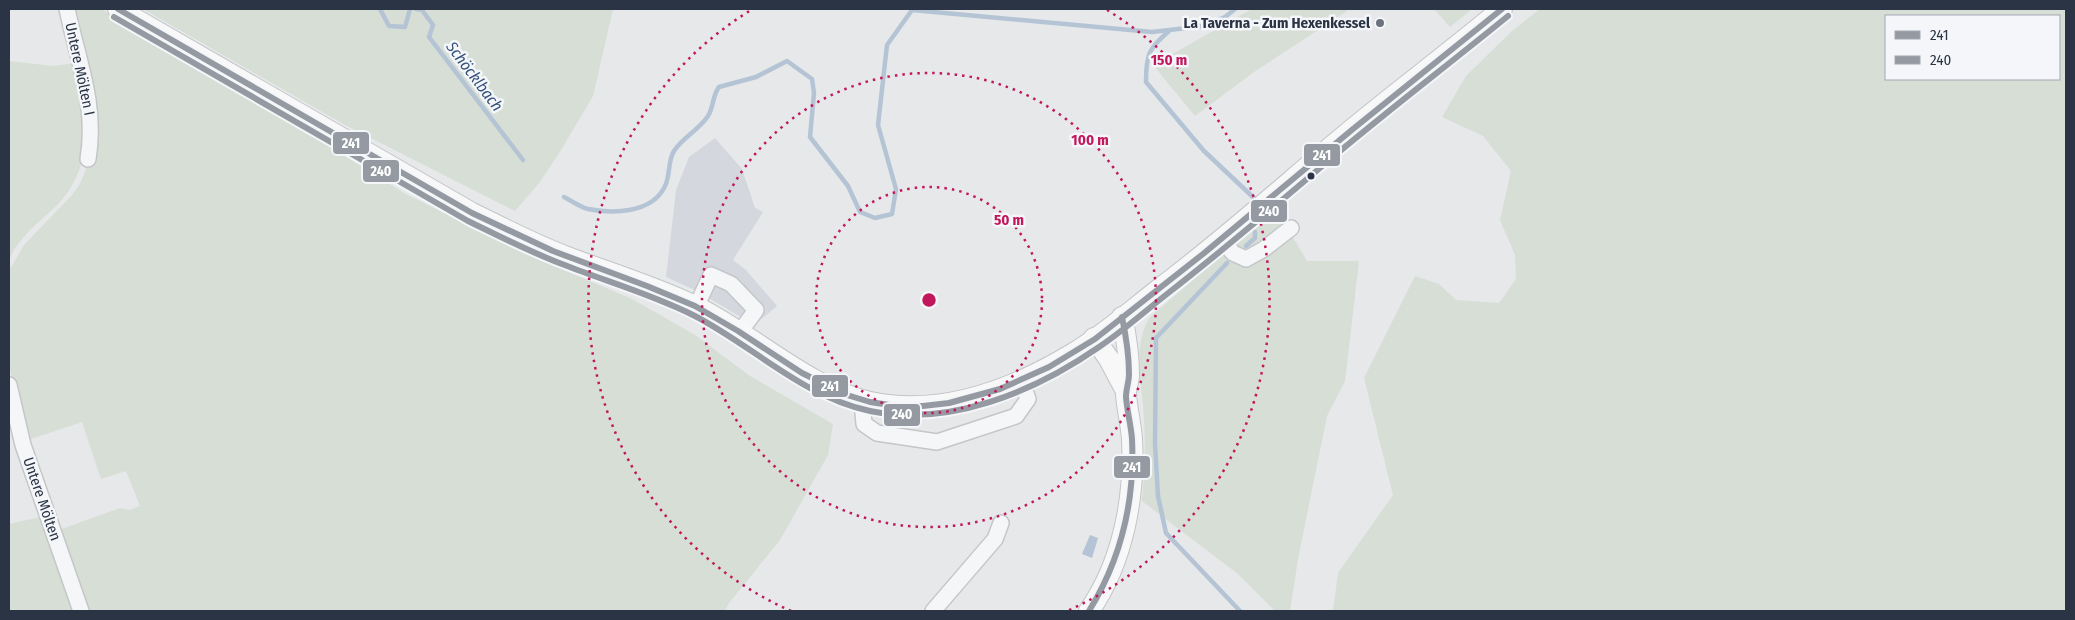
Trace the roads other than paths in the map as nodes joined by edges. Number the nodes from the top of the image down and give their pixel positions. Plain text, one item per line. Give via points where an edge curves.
1 (67, 9) edge
2 (118, 9) edge
3 (1502, 9) edge
4 (88, 159) dead end
5 (1291, 228) dead end
6 (1221, 239) junction
7 (696, 307) junction
8 (1122, 318) junction
9 (740, 332) junction
10 (1094, 338) junction
11 (1021, 380) junction
12 (9, 385) edge
13 (1126, 391) junction
14 (871, 402) junction
15 (1002, 523) dead end
16 (81, 611) edge
17 (932, 611) edge
18 (1089, 611) edge

1 - 4 street, Untere Mölten I via 89,104 92,130
2 - 7 main road via 525,240
3 - 6 main road
5 - 6 street via 1246,259 1233,252
6 - 8 main road
7 - 9 main road
7 - 9 street via 711,275 731,284 756,310
8 - 10 main road
8 - 13 main road via 1129,375
9 - 14 main road via 814,379
10 - 11 main road via 1073,354
10 - 13 main road
11 - 14 main road via 964,400 938,405 899,406
11 - 14 street via 1028,399 1016,416 937,442 877,433 864,424 863,414
12 - 16 street, Untere Mölten via 23,446
13 - 18 main road via 1132,439 1128,511 1112,568
15 - 17 street via 995,539

